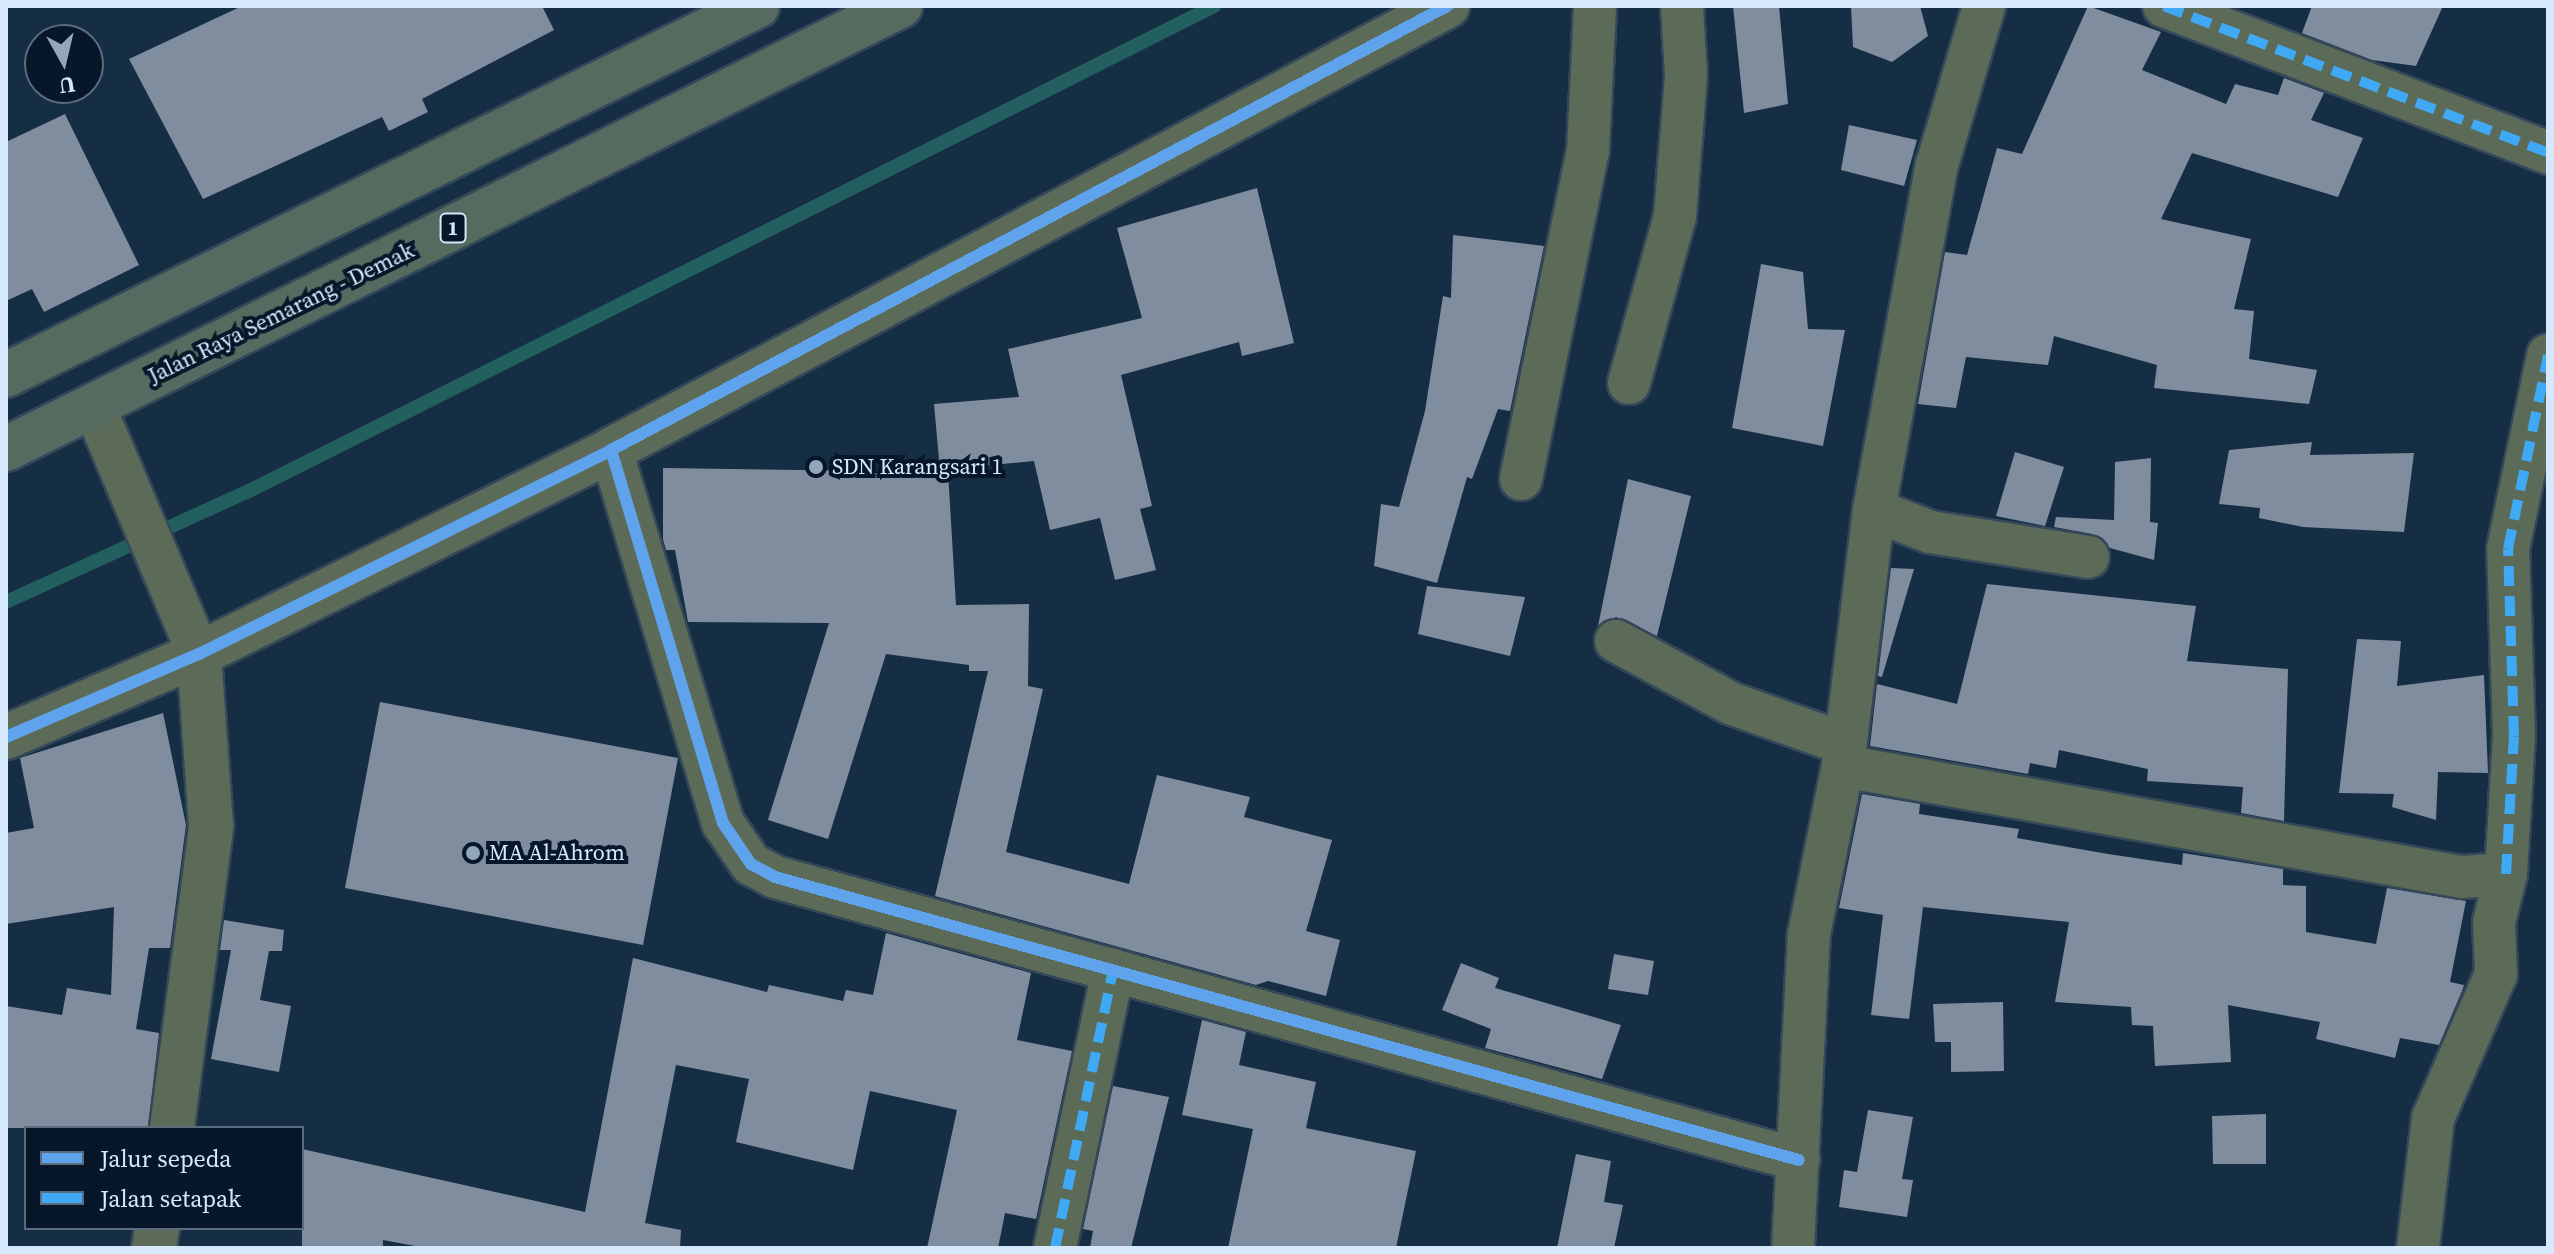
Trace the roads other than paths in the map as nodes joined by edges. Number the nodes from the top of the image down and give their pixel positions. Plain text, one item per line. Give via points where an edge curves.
1 (757, 6) edge
2 (900, 6) edge
3 (1447, 6) edge
4 (1595, 6) edge
5 (1682, 6) edge
6 (1984, 6) edge
7 (2164, 6) edge
8 (853, 16) edge
9 (2548, 153) edge
10 (2548, 355) edge
11 (6, 375) edge
12 (1629, 383) dead end
13 (94, 406) junction
14 (6, 449) edge
15 (611, 450) junction
16 (1521, 479) dead end
17 (1874, 510) junction
18 (2088, 557) dead end
19 (1616, 641) dead end
20 (197, 642) junction
21 (6, 737) edge
22 (1844, 755) junction
23 (2506, 874) junction
24 (1113, 970) junction
25 (172, 1126) edge
26 (1799, 1160) junction
27 (1055, 1248) edge
28 (1793, 1248) edge
29 (2418, 1248) edge

1 - 11 highway
2 - 8 highway, Jalan Raya Semarang - Demak / 1
3 - 15 street
4 - 16 street via 1588,151 1565,293
5 - 12 street via 1686,75 1675,216
6 - 17 street via 1937,165
7 - 9 street
8 - 13 highway, Jalan Raya Semarang - Demak / 1
10 - 23 street via 2508,549 2514,736
13 - 14 highway, Jalan Raya Semarang - Demak / 1
13 - 20 street via 129,476
15 - 20 street
15 - 24 street via 734,847 775,877
17 - 18 street via 1930,532
17 - 22 street
19 - 22 street via 1730,703
20 - 21 street
20 - 25 street via 211,826
22 - 23 street via 2462,877
22 - 26 street via 1809,934
23 - 29 street via 2494,922 2496,974 2433,1118
24 - 26 street
24 - 27 street
26 - 28 street

